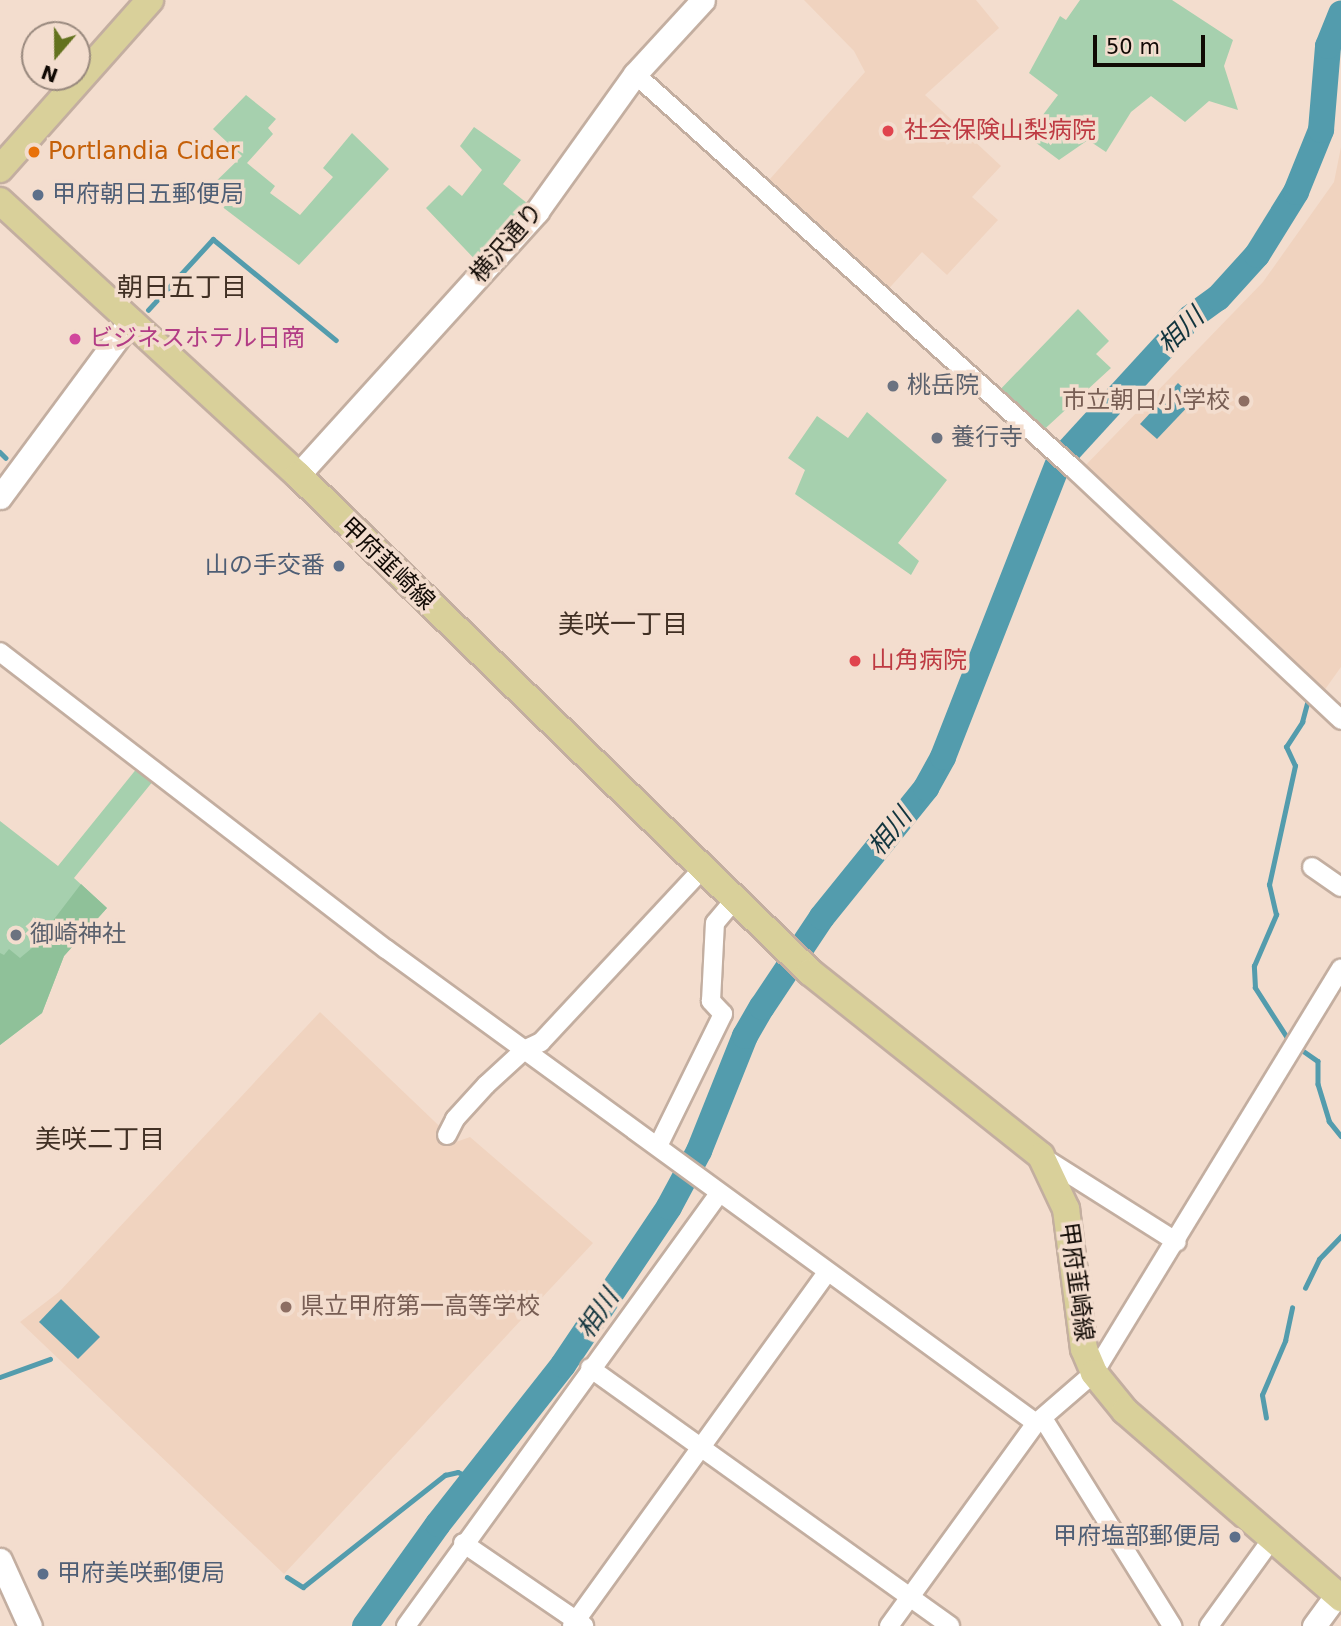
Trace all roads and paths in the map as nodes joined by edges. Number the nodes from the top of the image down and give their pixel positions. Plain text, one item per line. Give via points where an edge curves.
1 (150, 0) edge
2 (703, 0) edge
3 (635, 74) junction
4 (0, 169) edge
5 (0, 201) edge
6 (131, 320) junction
7 (298, 475) junction
8 (0, 497) edge
9 (0, 652) edge
10 (1341, 720) edge
11 (704, 867) junction
12 (1311, 867) dead end
13 (1341, 887) edge
14 (736, 899) junction
15 (1341, 969) edge
16 (524, 1050) junction
17 (447, 1135) dead end
18 (659, 1145) junction
19 (1041, 1156) junction
20 (716, 1194) junction
21 (1177, 1242) junction
22 (827, 1273) junction
23 (590, 1368) junction
24 (1094, 1373) junction
25 (1040, 1421) junction
26 (703, 1450) junction
27 (1272, 1539) junction
28 (464, 1543) junction
29 (0, 1560) edge
30 (1340, 1592) edge
31 (910, 1597) junction
32 (577, 1624) edge
33 (30, 1626) edge
34 (406, 1626) edge
35 (889, 1626) edge
36 (950, 1626) edge
37 (1172, 1626) edge
38 (1209, 1626) edge
39 (1314, 1626) edge

1 - 4 main road
2 - 3 street, 横沢通り
3 - 7 street, 横沢通り via 537,211
3 - 10 street via 1075,470
5 - 6 main road, 甲府韮崎線
6 - 7 main road, 甲府韮崎線
6 - 8 street
7 - 11 main road, 甲府韮崎線
9 - 16 street
11 - 14 main road, 甲府韮崎線
11 - 16 street via 541,1042
12 - 13 street
14 - 18 street via 715,923 711,1001 723,1014
14 - 19 main road, 甲府韮崎線 via 810,972
15 - 21 street
16 - 17 street via 455,1119
16 - 18 street
18 - 20 street
19 - 21 street
19 - 24 main road, 甲府韮崎線 via 1066,1209 1084,1349
20 - 22 street
20 - 23 street
21 - 24 street
22 - 25 street
22 - 26 street
23 - 26 street
23 - 28 street
24 - 25 street
24 - 27 main road, 甲府韮崎線 via 1125,1410
25 - 31 street
25 - 37 street
26 - 31 street
26 - 32 street
27 - 30 main road, 甲府韮崎線
27 - 38 street
28 - 32 street
28 - 34 street
29 - 33 street
30 - 39 street
31 - 35 street
31 - 36 street

